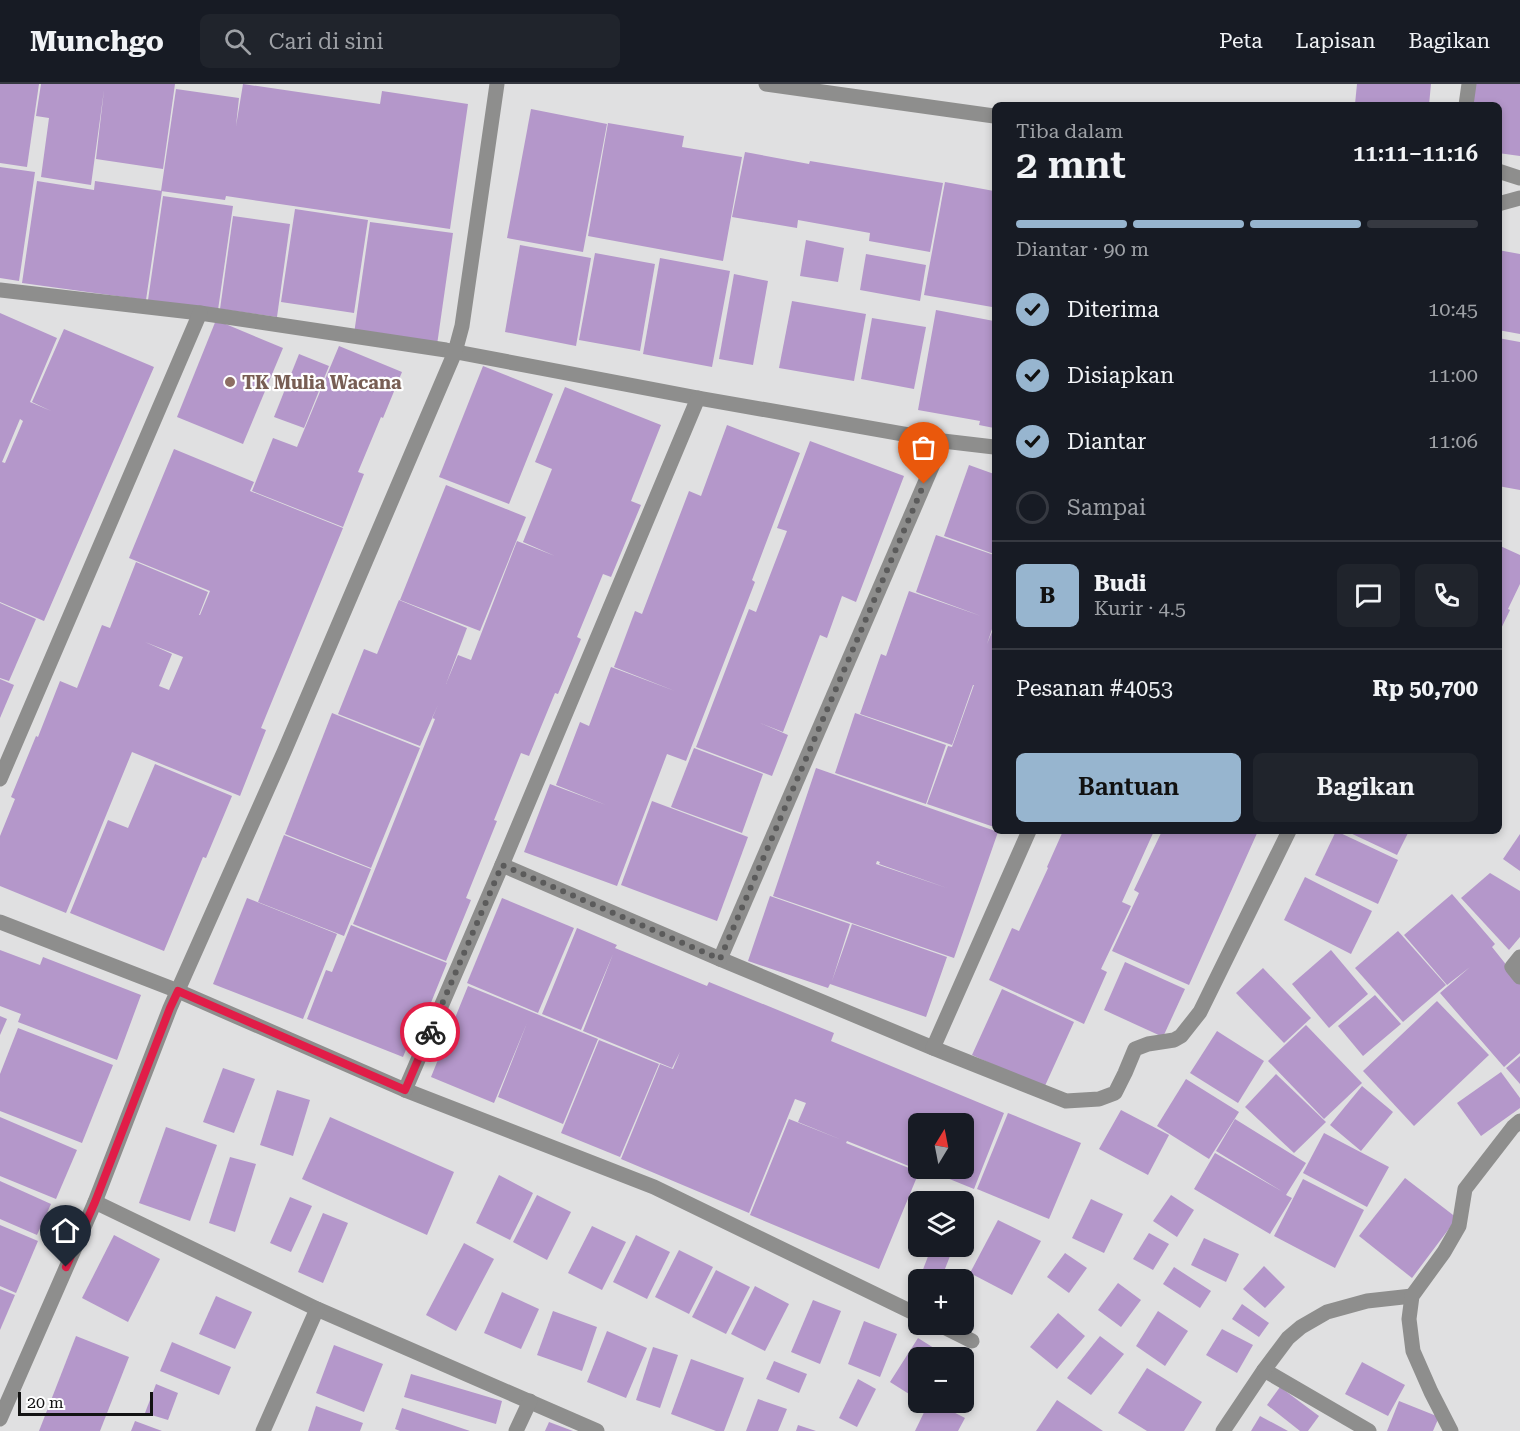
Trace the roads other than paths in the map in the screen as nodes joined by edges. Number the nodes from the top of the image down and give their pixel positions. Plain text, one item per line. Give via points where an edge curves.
1 (497, 84) edge
2 (766, 84) edge
3 (1469, 84) edge
4 (1466, 102) edge
5 (992, 116) edge
6 (1502, 172) edge
7 (1520, 178) edge
8 (1520, 198) edge
9 (1502, 203) edge
10 (0, 290) edge
11 (200, 314) junction
12 (455, 352) junction
13 (698, 398) junction
14 (943, 441) junction
15 (992, 447) edge
16 (0, 779) edge
17 (1028, 834) edge
18 (1288, 834) edge
19 (502, 865) junction
20 (0, 922) edge
21 (1520, 957) edge
22 (720, 959) junction
23 (1520, 977) edge
24 (178, 991) junction
25 (933, 1048) junction
26 (405, 1090) junction
27 (1520, 1121) edge
28 (95, 1202) junction
29 (1412, 1296) junction
30 (317, 1309) junction
31 (908, 1310) edge
32 (960, 1335) edge
33 (972, 1341) dead end
34 (1264, 1370) junction
35 (530, 1401) junction
36 (0, 1419) edge
37 (263, 1431) edge
38 (516, 1431) edge
39 (597, 1431) edge
40 (1223, 1431) edge
41 (1369, 1431) edge
42 (1451, 1431) edge

1 - 12 street
2 - 5 street
3 - 4 street
6 - 7 street
8 - 9 street
10 - 11 street
11 - 12 street
11 - 16 street
12 - 13 street
12 - 24 street
13 - 14 street
13 - 19 street
14 - 15 street
14 - 22 street
17 - 25 street
18 - 25 street via 1200,1012 1174,1040 1135,1049 1115,1093 1099,1099 1066,1101
19 - 22 street
19 - 26 street
20 - 24 street
21 - 23 street via 1512,967
22 - 25 street
24 - 26 street
24 - 28 street
26 - 31 street via 654,1187
27 - 29 street via 1465,1189 1459,1226
28 - 30 street
28 - 36 street
29 - 34 street via 1367,1300 1327,1312 1288,1338
29 - 42 street via 1409,1319 1413,1351
30 - 35 street
30 - 37 street
32 - 33 street
34 - 40 street
34 - 41 street
35 - 38 street
35 - 39 street

